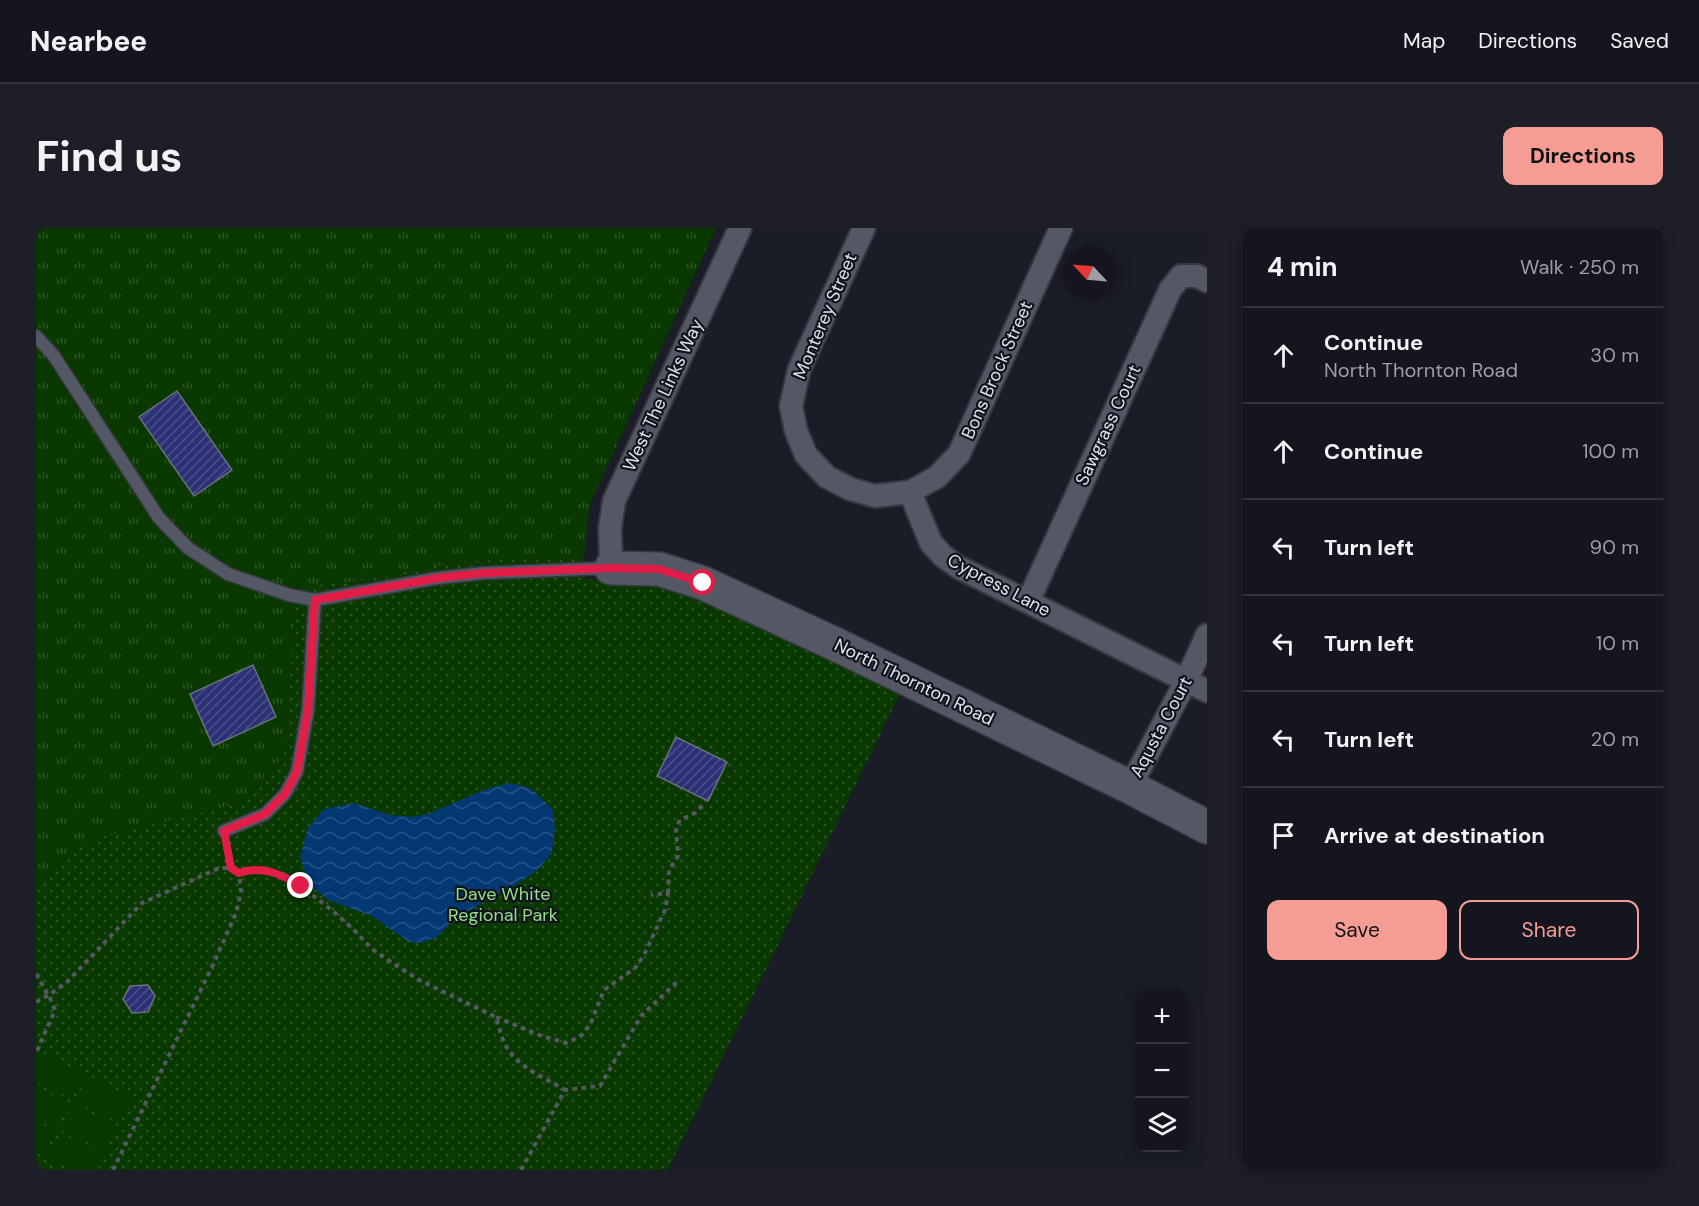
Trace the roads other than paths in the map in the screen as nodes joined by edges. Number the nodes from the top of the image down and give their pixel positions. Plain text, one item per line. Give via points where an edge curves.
1 (740, 228) edge
2 (864, 228) edge
3 (1061, 228) edge
4 (1207, 281) edge
5 (36, 336) edge
6 (910, 492) junction
7 (611, 568) junction
8 (315, 600) junction
9 (1028, 602) junction
10 (1207, 635) edge
11 (1186, 681) junction
12 (1207, 692) edge
13 (1130, 787) junction
14 (1207, 826) edge
15 (224, 831) road end

1 - 7 street, West The Links Way via 614,501
2 - 6 street, Monterey Street via 799,370 791,406 806,455 826,477 875,496
3 - 6 street, Bons Brock Street via 959,454 937,477
4 - 9 street, Sawgrass Court via 1197,276 1180,276 1170,290
5 - 8 lane via 54,356 159,518 188,548 228,573
6 - 9 street, Cypress Lane via 931,543 943,556
7 - 8 lane via 484,573
7 - 13 street, North Thornton Road via 659,569 703,583
8 - 15 lane via 308,710 297,772 285,794 265,814
9 - 11 street, Cypress Lane
10 - 11 street, Aqusta Court
11 - 12 street, Cypress Lane
11 - 13 street, Aqusta Court
13 - 14 street, North Thornton Road

